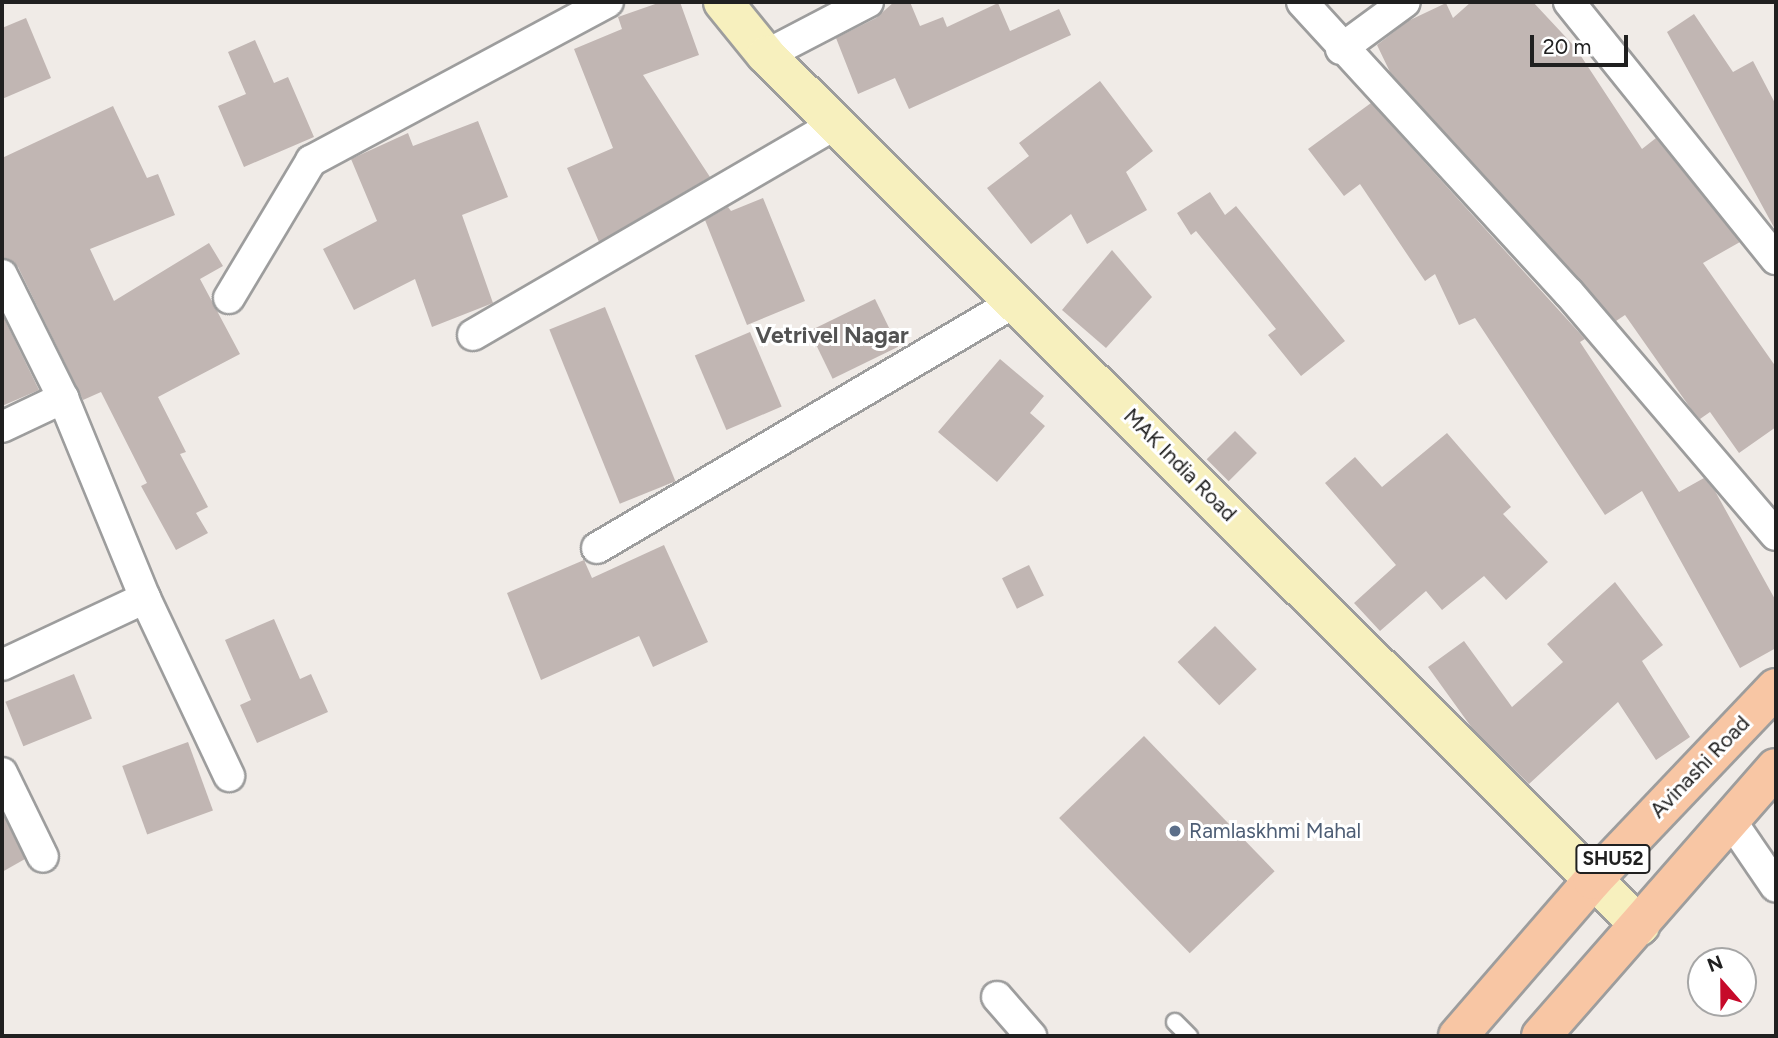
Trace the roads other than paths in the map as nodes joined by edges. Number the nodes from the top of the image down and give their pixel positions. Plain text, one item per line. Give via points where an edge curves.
1 (608, 2) edge
2 (723, 2) edge
3 (868, 2) edge
4 (1302, 2) edge
5 (1405, 2) edge
6 (1569, 2) edge
7 (1342, 49) junction
8 (766, 55) junction
9 (836, 124) junction
10 (1776, 259) edge
11 (2, 275) edge
12 (229, 299) dead end
13 (1016, 301) junction
14 (473, 335) dead end
15 (63, 398) junction
16 (2, 427) edge
17 (1776, 535) edge
18 (597, 548) dead end
19 (145, 598) junction
20 (2, 665) edge
21 (1776, 688) edge
22 (1776, 768) edge
23 (2, 773) edge
24 (229, 776) dead end
25 (1729, 818) junction
26 (43, 857) dead end
27 (1593, 880) junction
28 (1776, 887) edge
29 (1640, 926) junction
30 (997, 997) dead end
31 (1175, 1022) dead end
32 (1031, 1036) edge
33 (1189, 1036) edge
34 (1458, 1036) edge
35 (1541, 1036) edge

1 - 12 street via 311,161
2 - 8 street, MAK India Road
3 - 8 street
4 - 7 street
5 - 7 street
6 - 10 street
7 - 17 street via 1569,293
8 - 9 street, MAK India Road
9 - 13 street, MAK India Road
9 - 14 street
11 - 15 street
13 - 18 street
13 - 27 street, MAK India Road
15 - 16 street
15 - 19 street
19 - 20 street
19 - 24 street
21 - 27 main road, Avinashi Road / SHU52
22 - 25 main road, SHU52
23 - 26 street
25 - 28 street
25 - 29 main road, SHU52
27 - 29 street, MAK India Road
27 - 34 main road, Avinashi Road / SHU52
29 - 35 main road, SHU52
30 - 32 street
31 - 33 lane

